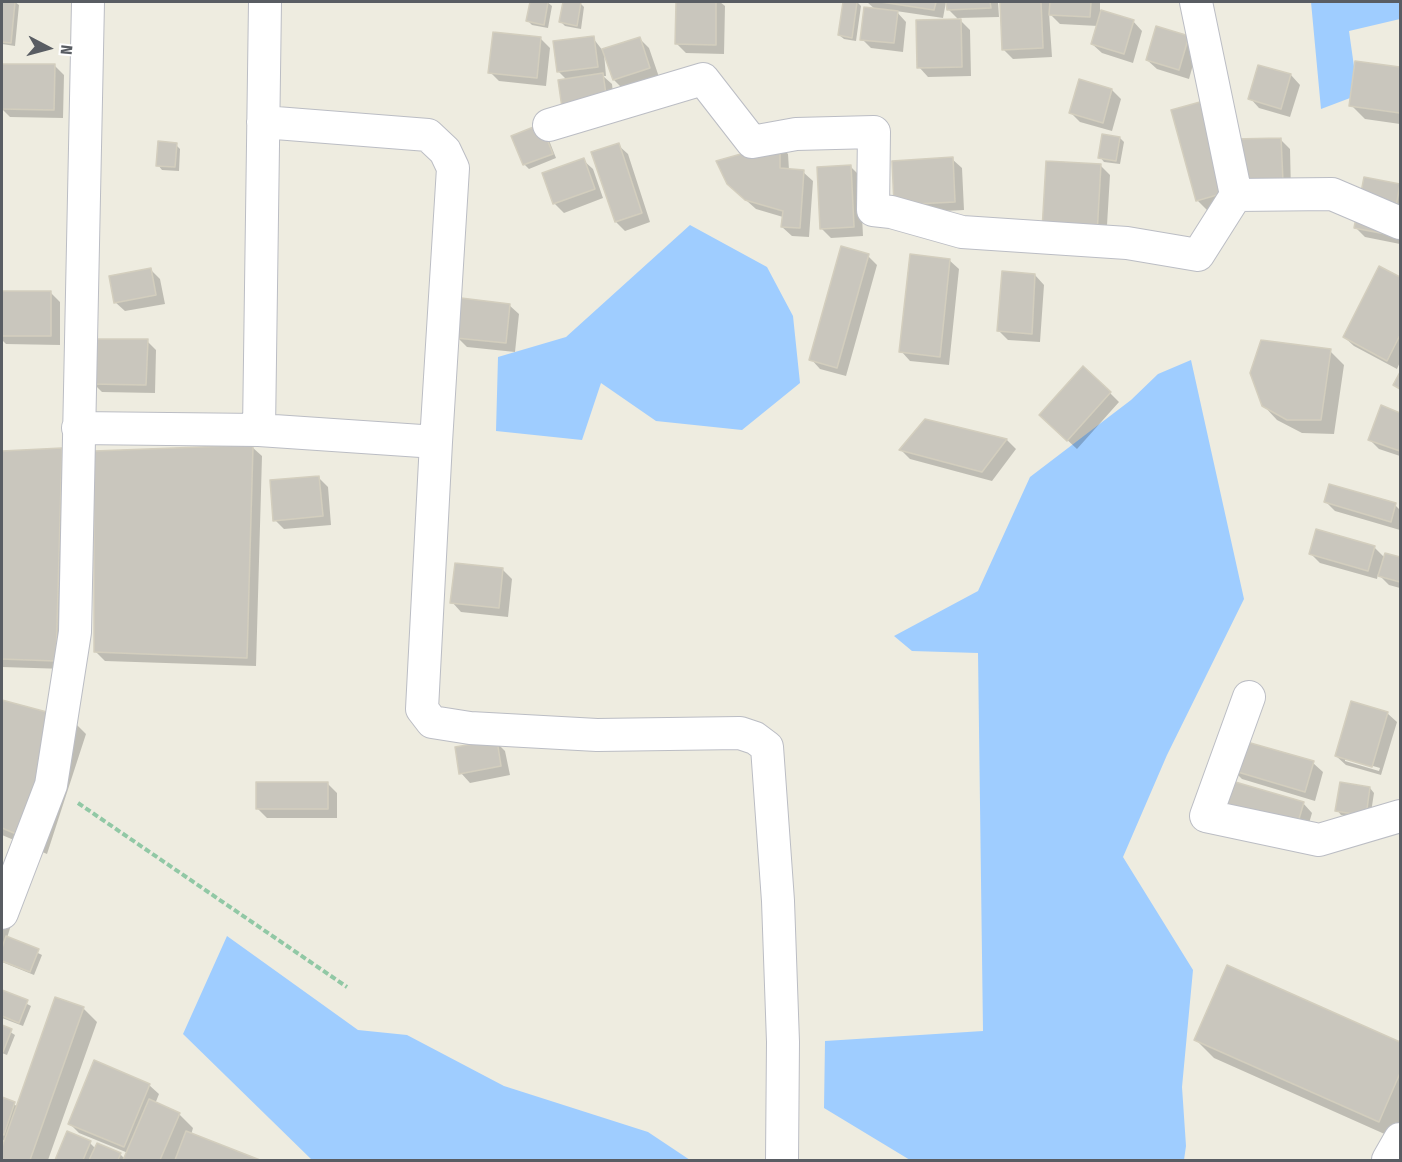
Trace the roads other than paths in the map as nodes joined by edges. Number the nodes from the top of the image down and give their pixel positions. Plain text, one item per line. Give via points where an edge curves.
1 (88, 2) edge
2 (265, 2) edge
3 (1196, 2) edge
4 (263, 122) junction
5 (549, 125) dead end
6 (1236, 195) junction
7 (1401, 223) edge
8 (78, 428) junction
9 (259, 430) junction
10 (436, 442) junction
11 (1249, 697) dead end
12 (1400, 813) edge
13 (2, 913) edge
14 (1401, 1139) edge
15 (782, 1161) edge
16 (1388, 1161) edge

1 - 8 street
2 - 4 street
3 - 6 street
4 - 9 street
4 - 10 street via 428,135 445,151 453,168
5 - 6 street via 703,79 752,142 796,134 874,132 873,210 962,232 1126,243 1198,255
6 - 7 street via 1332,194
8 - 9 street
8 - 13 street via 75,632 51,785
9 - 10 street
10 - 15 street via 422,709 432,722 597,735 740,733 767,747 778,901
11 - 12 street via 1206,816 1319,840
14 - 16 street

